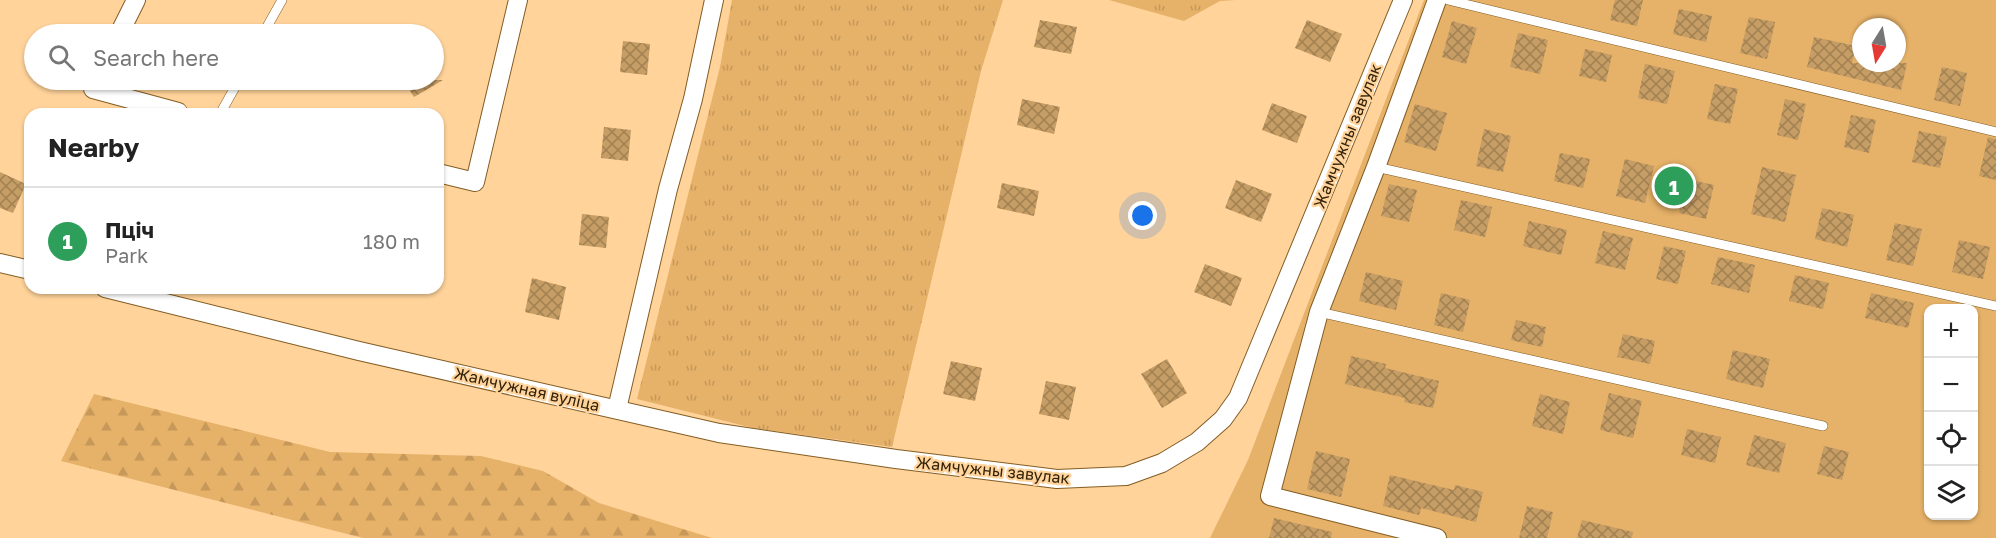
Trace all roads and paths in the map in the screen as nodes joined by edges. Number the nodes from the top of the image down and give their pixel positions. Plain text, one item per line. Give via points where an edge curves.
1 (136, 0) edge
2 (282, 0) edge
3 (518, 0) edge
4 (714, 0) edge
5 (1403, 0) edge
6 (1437, 0) edge
7 (1448, 0) edge
8 (124, 24) edge
9 (269, 24) edge
10 (97, 90) edge
11 (233, 90) edge
12 (162, 108) edge
13 (223, 108) edge
14 (1996, 132) edge
15 (1376, 167) junction
16 (444, 174) edge
17 (0, 263) edge
18 (24, 269) edge
19 (145, 294) edge
20 (1996, 306) edge
21 (1319, 312) junction
22 (617, 409) junction
23 (1823, 426) dead end
24 (1437, 538) edge

1 - 8 street
2 - 9 lane
3 - 16 street via 475,182
4 - 22 street, Жамчужная вуліца
5 - 22 street, Жамчужны завулак via 1238,398 1223,419 1197,442 1162,464 1126,476 1057,479 719,433
6 - 15 street
7 - 14 lane
10 - 12 street
11 - 13 lane
15 - 20 lane
15 - 21 street
17 - 18 street
19 - 22 street, Жамчужная вуліца via 358,351
21 - 23 lane
21 - 24 street via 1270,496

